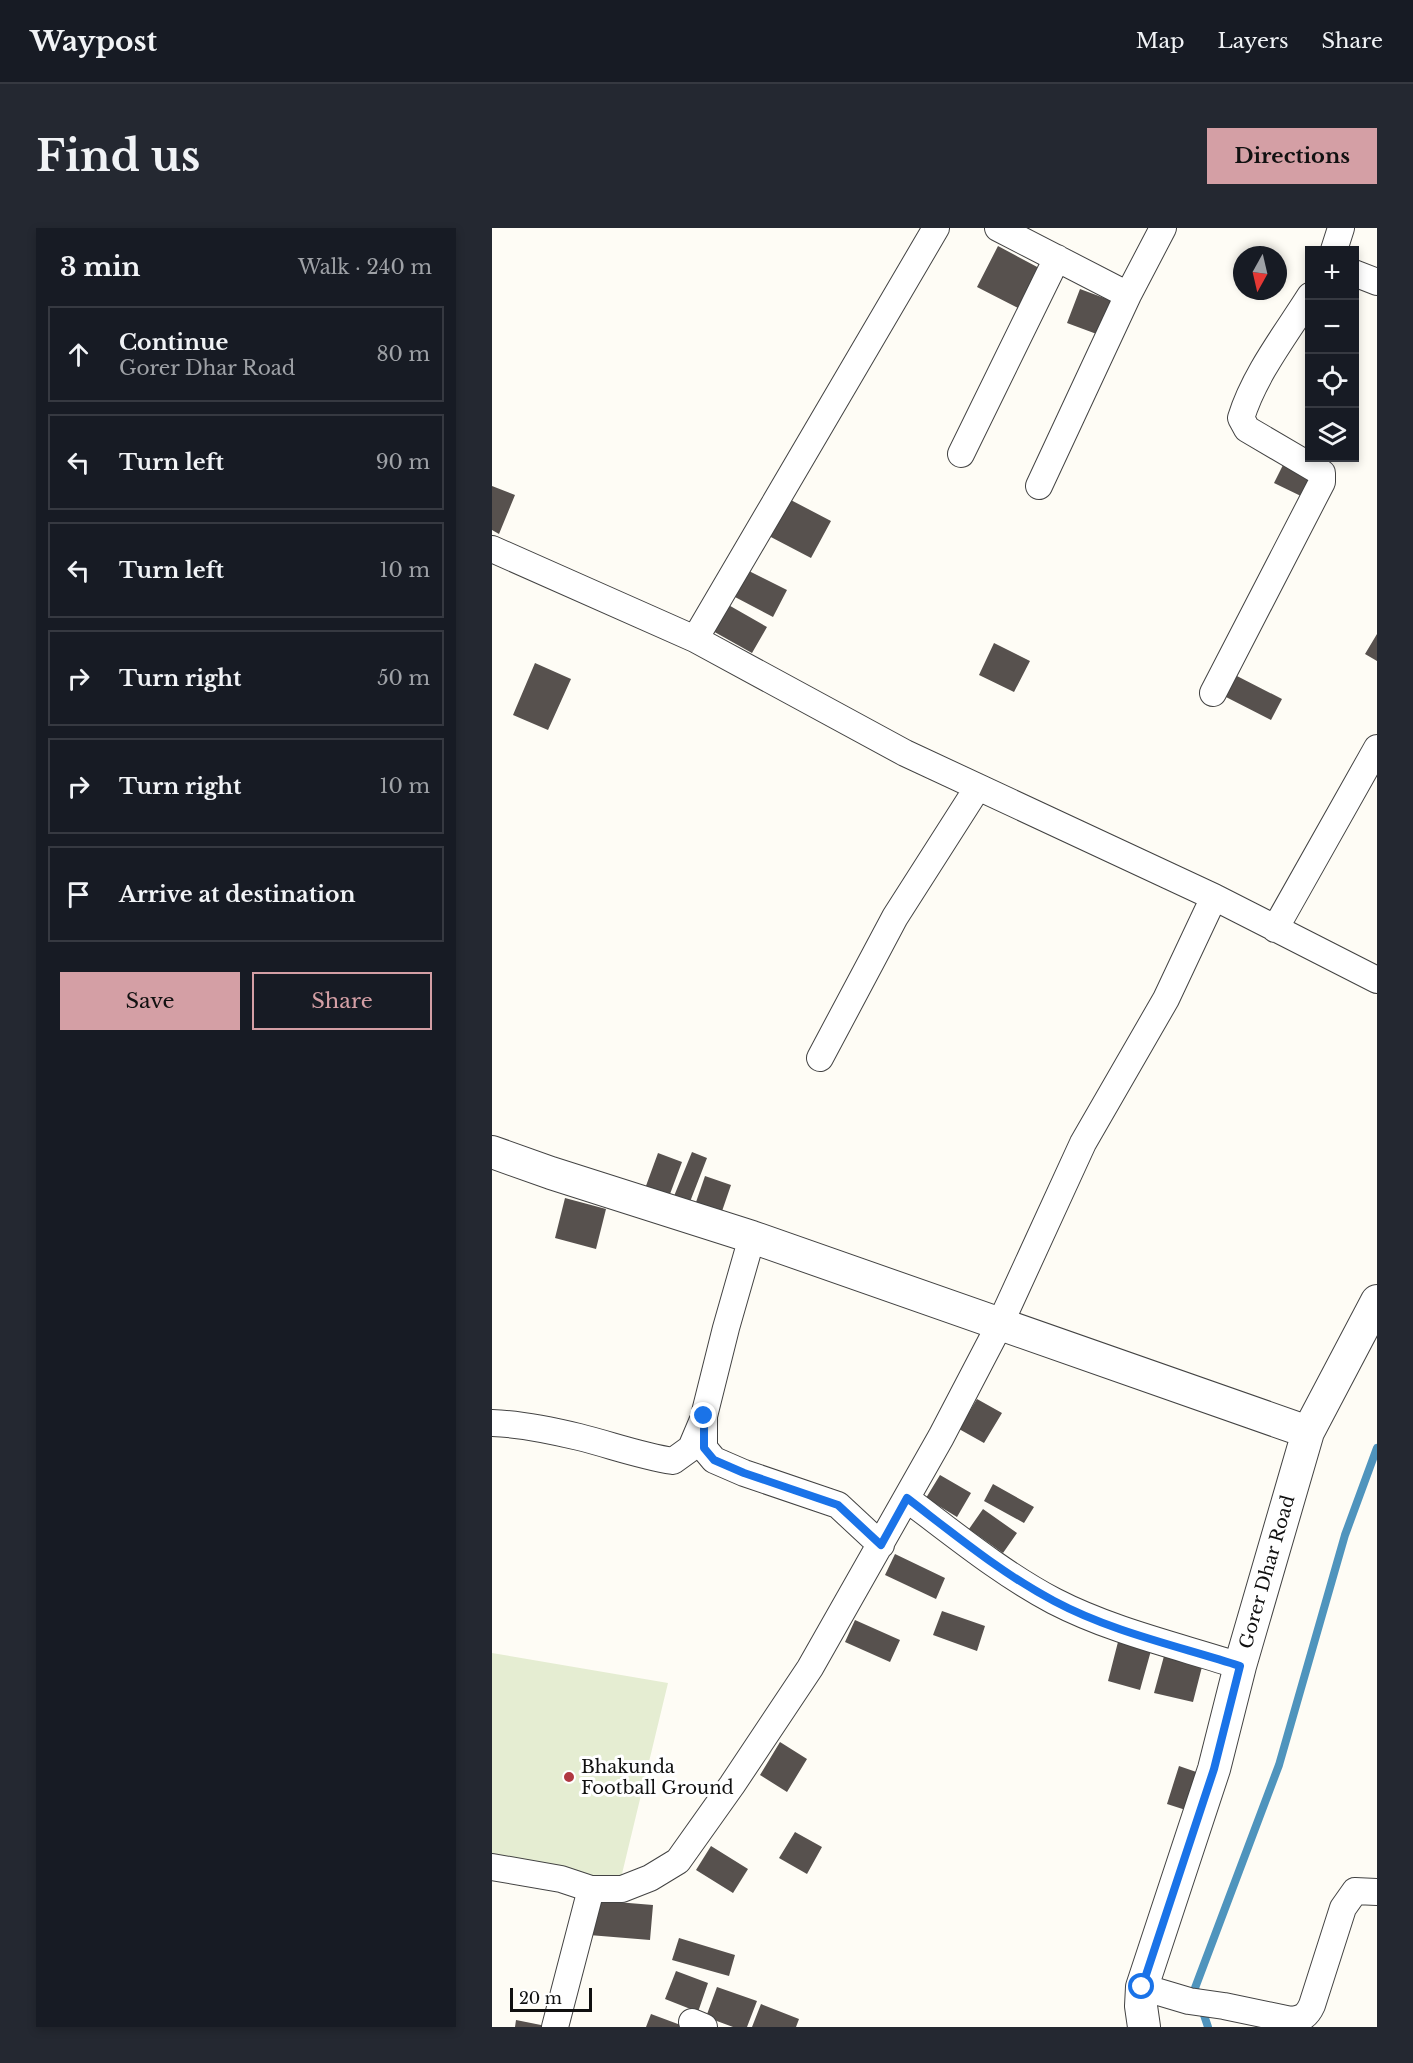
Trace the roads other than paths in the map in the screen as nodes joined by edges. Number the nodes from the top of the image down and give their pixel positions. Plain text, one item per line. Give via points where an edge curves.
1 (936, 228) edge
2 (998, 228) edge
3 (1163, 228) edge
4 (1341, 228) edge
5 (1335, 246) edge
6 (1057, 258) junction
7 (1359, 275) edge
8 (1377, 282) edge
9 (1128, 295) junction
10 (1308, 300) edge
11 (961, 454) dead end
12 (1039, 486) dead end
13 (492, 549) edge
14 (695, 639) junction
15 (1213, 693) dead end
16 (1377, 748) edge
17 (978, 787) junction
18 (1214, 897) junction
19 (1275, 928) junction
20 (1377, 980) edge
21 (820, 1058) dead end
22 (492, 1152) edge
23 (752, 1237) junction
24 (1377, 1301) edge
25 (1000, 1324) junction
26 (704, 1416) junction
27 (492, 1423) edge
28 (1308, 1432) junction
29 (907, 1498) junction
30 (881, 1545) junction
31 (1240, 1666) junction
32 (492, 1866) edge
33 (591, 1889) junction
34 (1377, 1892) edge
35 (1142, 1987) junction
36 (555, 2027) edge
37 (1144, 2027) edge

1 - 14 street
2 - 6 street
3 - 9 street
4 - 5 street
6 - 9 street
6 - 11 street
7 - 8 street
9 - 12 street
10 - 15 street via 1255,384 1241,418 1247,429 1322,473 1322,482
13 - 14 street
14 - 17 street via 905,753
16 - 19 street
17 - 18 street
17 - 21 street via 895,917
18 - 19 street
18 - 25 street via 1166,999 1083,1143
19 - 20 street
22 - 23 street
23 - 25 street
23 - 26 street
24 - 28 street, Gorer Dhar Road
25 - 28 street
25 - 29 street
26 - 27 street via 691,1448 673,1461 535,1427
26 - 30 street via 704,1448 714,1460 838,1505
28 - 31 street, Gorer Dhar Road
29 - 30 street
29 - 31 street via 1004,1570 1054,1601 1102,1623
30 - 33 street via 810,1668 678,1861 622,1889
31 - 35 street, Gorer Dhar Road via 1214,1769
32 - 33 street
33 - 36 street
34 - 35 street via 1355,1891 1350,1896 1307,2015 1302,2019 1189,2001
35 - 37 street, Gorer Dhar Road

